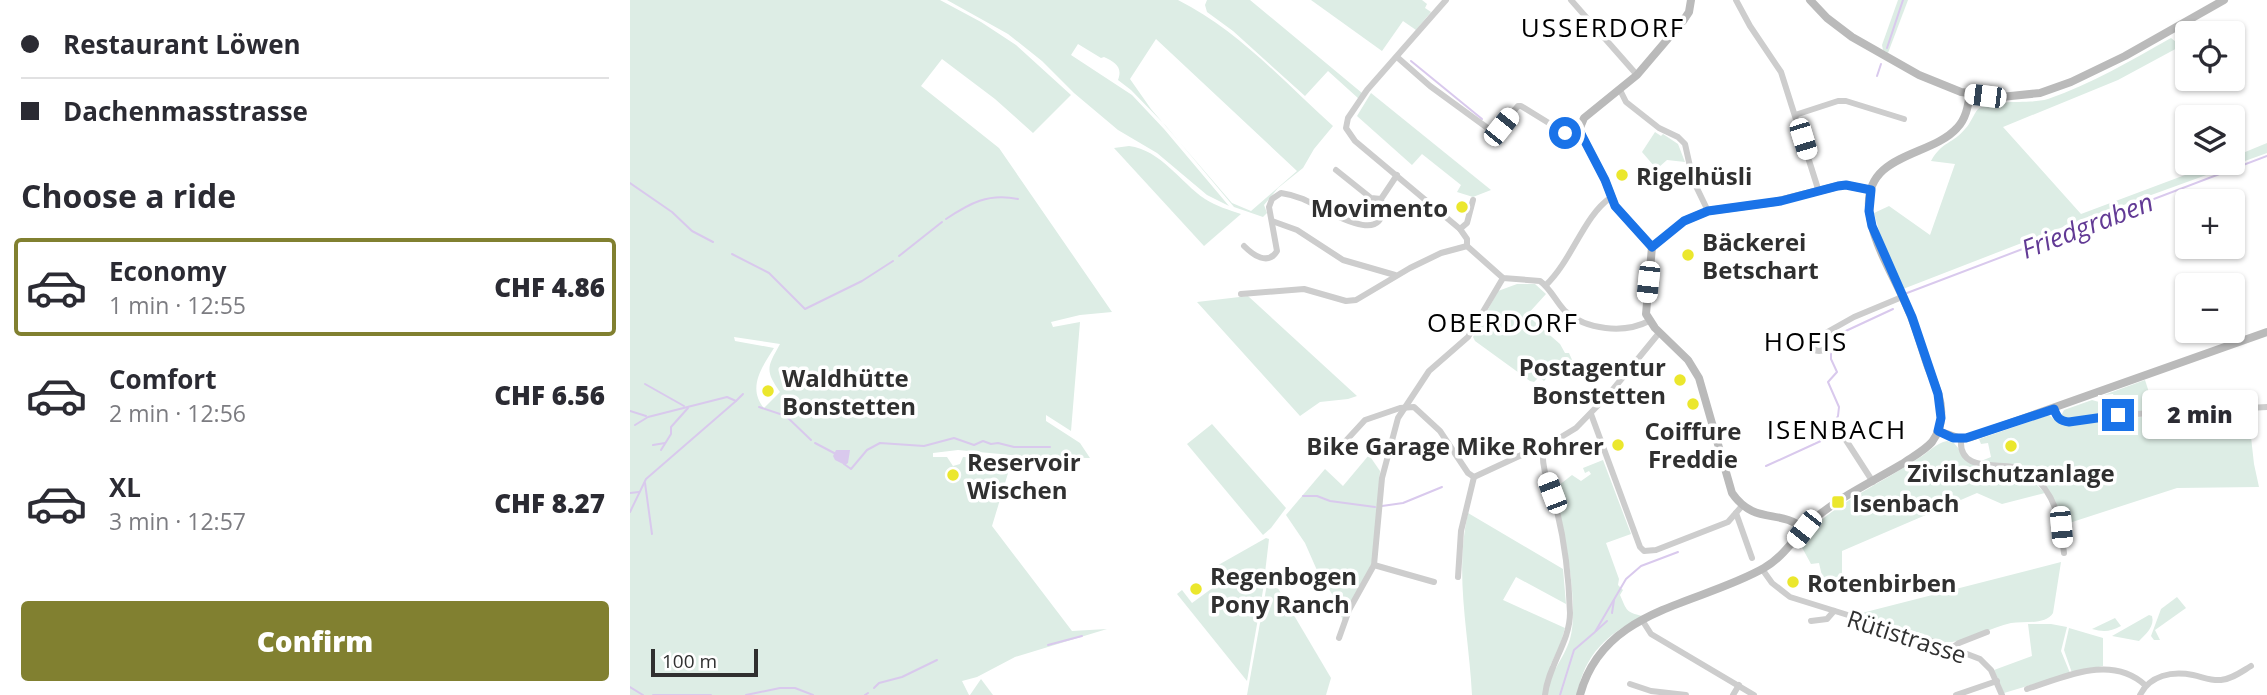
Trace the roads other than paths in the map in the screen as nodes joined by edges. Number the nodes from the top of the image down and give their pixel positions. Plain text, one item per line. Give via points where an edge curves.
1 (1446, 0) edge
2 (1571, 0) edge
3 (1691, 0) edge
4 (1735, 0) edge
5 (1810, 0) edge
6 (2224, 0) edge
7 (1397, 57) junction
8 (1637, 75) junction
9 (1620, 90) junction
10 (1970, 94) junction
11 (1612, 98) junction
12 (1626, 102) junction
13 (1795, 115) junction
14 (1904, 119) dead end
15 (1579, 130) junction
16 (1336, 170) dead end
17 (1397, 175) junction
18 (1871, 190) junction
19 (1819, 192) junction
20 (1610, 198) junction
21 (1381, 199) junction
22 (1473, 200) dead end
23 (1708, 211) junction
24 (1272, 221) junction
25 (1460, 229) junction
26 (1244, 246) dead end
27 (1467, 246) junction
28 (1652, 247) junction
29 (1395, 275) junction
30 (1503, 278) junction
31 (1546, 285) junction
32 (1241, 294) dead end
33 (1902, 297) junction
34 (1649, 321) junction
35 (2267, 332) edge
36 (1659, 333) junction
37 (1822, 335) dead end
38 (1407, 406) junction
39 (2267, 407) edge
40 (2054, 409) junction
41 (1591, 415) junction
42 (1938, 431) junction
43 (1831, 433) dead end
44 (1961, 439) junction
45 (1342, 445) dead end
46 (1544, 449) junction
47 (1475, 477) junction
48 (1873, 482) junction
49 (1742, 506) junction
50 (1736, 513) junction
51 (1804, 529) junction
52 (2064, 553) dead end
53 (1752, 558) dead end
54 (1374, 565) junction
55 (1762, 569) junction
56 (1458, 577) dead end
57 (1434, 582) dead end
58 (1834, 611) junction
59 (1642, 620) junction
60 (1811, 621) dead end
61 (1987, 632) dead end
62 (1339, 638) dead end
63 (1952, 648) junction
64 (2251, 666) dead end
65 (1997, 681) junction
66 (1630, 684) dead end
67 (1739, 685) junction
68 (2145, 685) junction
69 (2027, 689) dead end
70 (1545, 695) edge
71 (1580, 695) edge
72 (1686, 695) edge
73 (1732, 695) edge
74 (1754, 695) edge
75 (1956, 695) edge
76 (2001, 695) edge
77 (2140, 695) edge

1 - 7 street
2 - 8 street
3 - 8 main road via 1683,21
4 - 13 street via 1778,68
5 - 10 main road via 1835,24 1883,55 1941,86
6 - 10 main road via 2125,57 2055,88 2015,96
7 - 15 street via 1493,132 1518,106 1565,133
7 - 17 street via 1367,90 1346,128
8 - 9 main road
9 - 11 main road
9 - 12 street
10 - 18 main road via 1956,130 1891,164
11 - 12 street
11 - 15 main road via 1584,118
12 - 23 street via 1685,144 1693,180
13 - 14 street via 1846,101
13 - 19 street
15 - 20 main road
16 - 21 street via 1371,198
17 - 21 street
17 - 25 street
18 - 19 main road via 1846,185
18 - 33 main road via 1872,226
19 - 23 main road
20 - 28 main road
20 - 31 street via 1594,213 1560,272
21 - 24 street via 1381,216 1368,226 1281,193 1270,203
22 - 25 street
23 - 28 main road via 1684,221
24 - 26 street via 1275,256 1257,257
24 - 29 street via 1297,230 1343,260
25 - 27 street
27 - 29 street
27 - 30 street
28 - 34 main road via 1646,307
29 - 32 street via 1352,301 1304,289
30 - 31 street
30 - 38 street via 1468,337 1429,371
31 - 34 street via 1575,318 1618,330
33 - 37 street
33 - 42 main road via 1938,394
34 - 36 main road
35 - 40 main road
36 - 41 street
36 - 49 main road via 1688,360 1699,378 1728,484
38 - 45 street via 1365,420
38 - 47 street via 1430,420
38 - 54 street via 1394,430 1382,478
39 - 40 street via 2069,422 2057,417
40 - 44 main road
41 - 46 street
41 - 50 street via 1642,550 1656,550 1728,522
42 - 44 main road
42 - 48 main road via 1923,450
43 - 48 street via 1842,434
44 - 52 street via 1962,450 1973,462 2019,468 2033,477 2059,514
46 - 47 street
46 - 70 street via 1544,473 1562,535 1570,610 1566,638
47 - 56 street via 1461,531
48 - 51 main road via 1830,506
49 - 50 street
49 - 51 main road via 1760,515 1790,520
50 - 53 street
51 - 55 main road via 1783,554
54 - 57 street
54 - 62 street
55 - 58 street, Rütistrasse via 1790,597
55 - 59 main road
58 - 60 street, Rütistrasse via 1827,619
58 - 63 street, Rütistrasse
59 - 67 street via 1651,634
59 - 71 main road via 1606,646 1588,671
61 - 63 street
63 - 65 street, Rütistrasse via 1980,659
64 - 68 street via 2224,680 2180,673
65 - 75 street
65 - 76 street, Rütistrasse
66 - 72 street
67 - 73 street
67 - 74 street
68 - 69 street via 2129,674 2102,669
68 - 77 street

